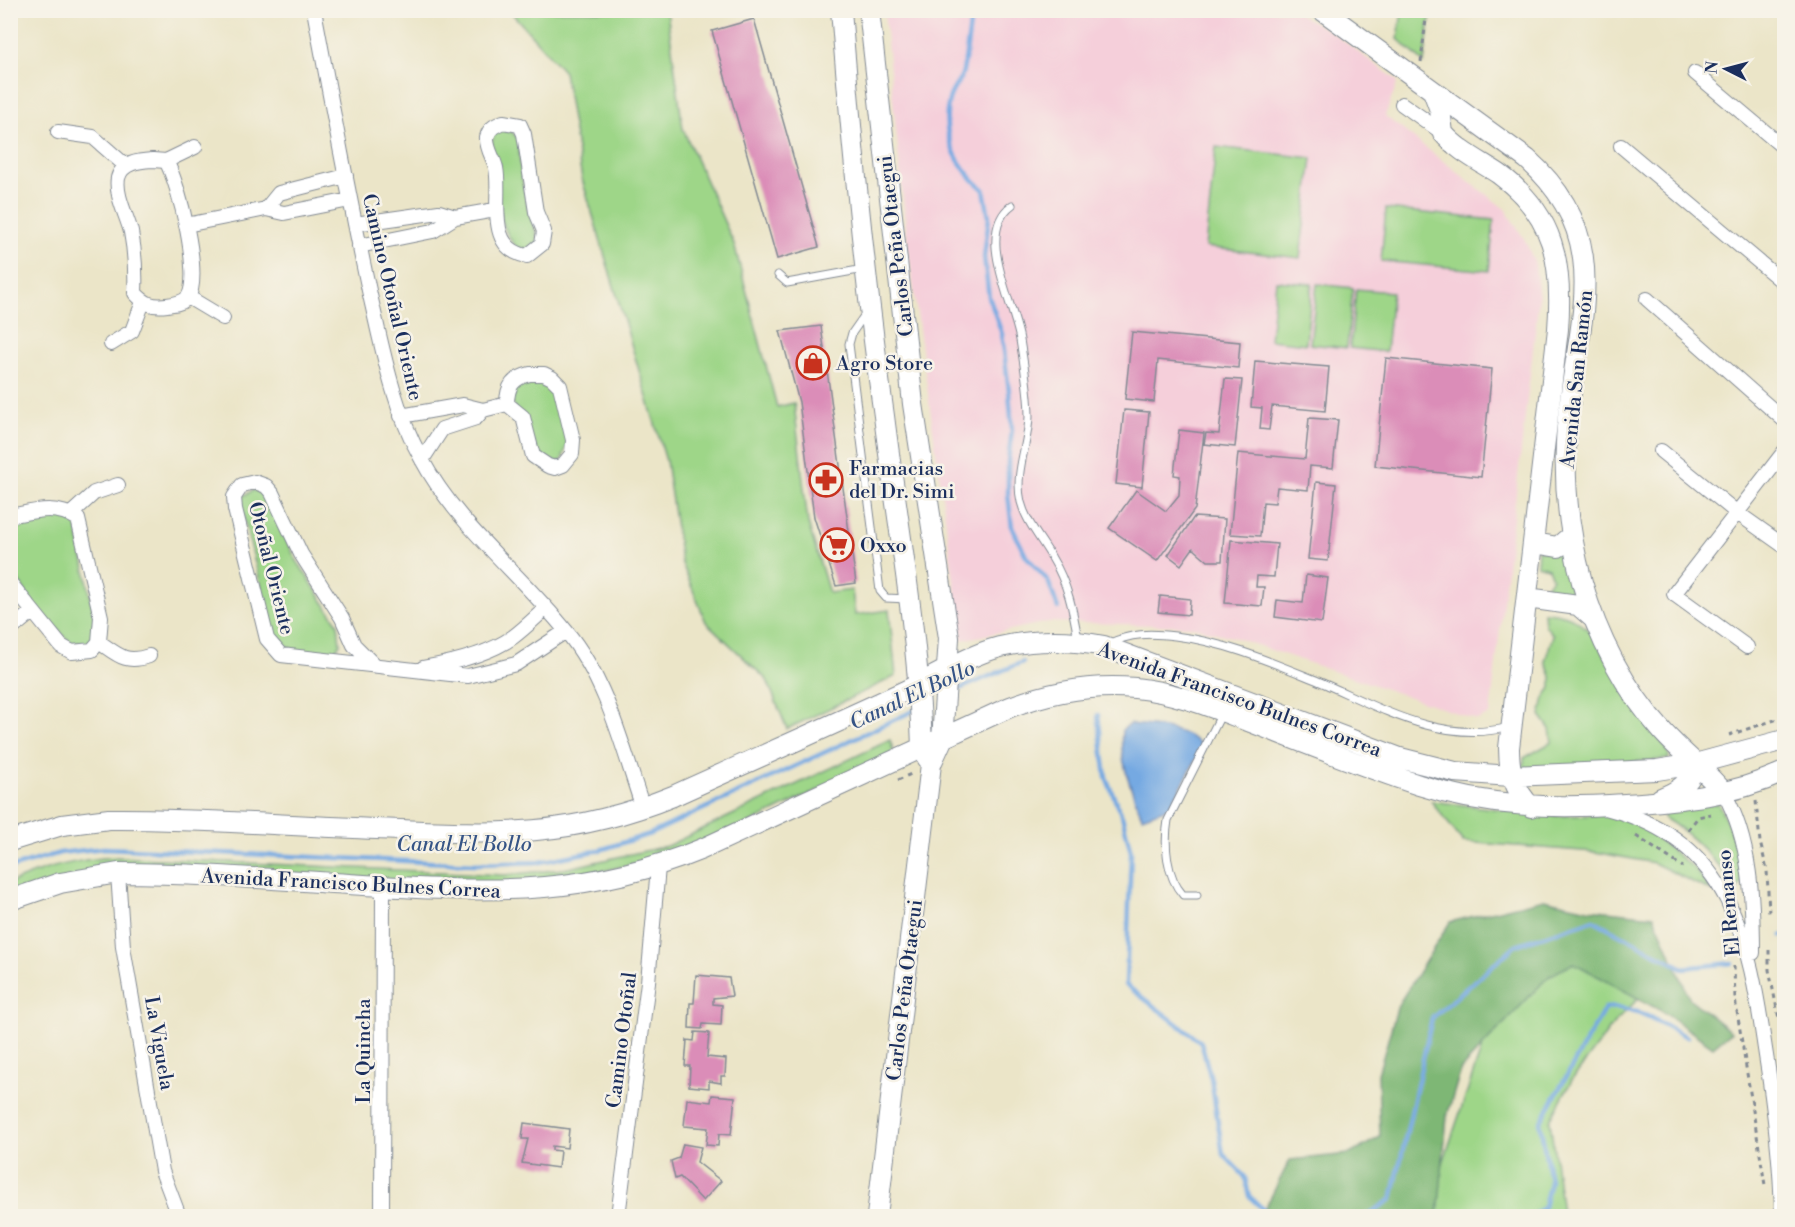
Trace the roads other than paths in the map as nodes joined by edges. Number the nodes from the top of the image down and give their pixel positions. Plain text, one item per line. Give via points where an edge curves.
1 (314, 10) edge
2 (841, 10) edge
3 (869, 10) edge
4 (1322, 10) edge
5 (1695, 73) dead end
6 (1433, 91) junction
7 (1402, 104) dead end
8 (58, 132) dead end
9 (1443, 133) junction
10 (1621, 146) dead end
11 (195, 147) dead end
12 (1785, 148) edge
13 (166, 162) junction
14 (126, 166) junction
15 (346, 176) junction
16 (350, 200) junction
17 (1012, 205) dead end
18 (266, 209) junction
19 (495, 210) junction
20 (455, 217) junction
21 (355, 224) junction
22 (186, 225) junction
23 (359, 246) junction
24 (867, 268) junction
25 (778, 275) dead end
26 (1785, 283) edge
27 (188, 297) junction
28 (1647, 299) dead end
29 (143, 302) junction
30 (871, 306) junction
31 (223, 318) dead end
32 (111, 344) dead end
33 (910, 370) junction
34 (879, 375) junction
35 (507, 404) junction
36 (913, 404) junction
37 (483, 410) junction
38 (883, 410) junction
39 (401, 416) junction
40 (1785, 420) edge
41 (1661, 451) dead end
42 (1785, 452) edge
43 (422, 460) junction
44 (118, 485) dead end
45 (1736, 512) junction
46 (71, 514) junction
47 (10, 516) edge
48 (1534, 537) junction
49 (1571, 537) junction
50 (1785, 546) edge
51 (10, 583) edge
52 (1527, 598) junction
53 (908, 599) junction
54 (546, 609) junction
55 (32, 612) junction
56 (1596, 621) junction
57 (348, 629) junction
58 (10, 630) edge
59 (566, 631) junction
60 (99, 642) junction
61 (1078, 642) junction
62 (1104, 646) junction
63 (1747, 647) dead end
64 (149, 656) dead end
65 (332, 661) junction
66 (373, 664) junction
67 (418, 669) junction
68 (946, 677) junction
69 (920, 690) junction
70 (1223, 712) junction
71 (1512, 726) junction
72 (943, 732) junction
73 (1777, 743) edge
74 (925, 748) junction
75 (1695, 764) junction
76 (1782, 773) edge
77 (1511, 776) junction
78 (1724, 793) junction
79 (1649, 803) junction
80 (1597, 806) junction
81 (1531, 807) junction
82 (643, 808) junction
83 (10, 841) edge
84 (658, 867) junction
85 (118, 873) junction
86 (383, 886) junction
87 (1197, 895) dead end
88 (10, 900) edge
89 (1754, 976) junction
90 (179, 1216) edge
91 (382, 1216) edge
92 (618, 1216) edge
93 (877, 1216) edge
94 (1782, 1216) edge

1 - 15 street, Camino Otoñal Oriente
2 - 24 street, Carlos Peña Otaegui
3 - 33 street, Carlos Peña Otaegui
4 - 6 street, Avenida San Ramón
5 - 12 street
6 - 9 street
6 - 49 street, Avenida San Ramón via 1536,167 1567,207 1581,240 1585,289 1566,442
7 - 9 street, Avenida San Ramón
8 - 14 street via 93,137
9 - 48 street, Avenida San Ramón via 1527,200 1547,230 1558,262 1558,329
10 - 26 street
11 - 13 street
13 - 14 street via 143,161
13 - 22 street via 174,175
14 - 29 street via 118,177 119,191 137,264 135,292
15 - 16 street, Camino Otoñal Oriente
15 - 18 street via 279,193
16 - 18 street via 284,213
16 - 21 street, Camino Otoñal Oriente
17 - 61 lane via 1002,212 995,259 1020,338 1028,403 1018,480 1020,500 1071,598
18 - 22 street
19 - 19 street via 510,250 527,255 542,244 544,231 536,212 520,125 496,125 487,136 496,167
19 - 20 street
20 - 21 street via 439,212
20 - 23 street via 433,231
21 - 23 street, Camino Otoñal Oriente
22 - 27 street via 194,283
23 - 39 street, Camino Otoñal Oriente
24 - 25 lane via 787,283
24 - 30 street, Carlos Peña Otaegui
27 - 29 street via 179,304 155,307
27 - 31 street
28 - 40 street
29 - 32 street via 132,331
30 - 34 street, Carlos Peña Otaegui
30 - 53 lane via 849,344 874,544 880,591 886,598
33 - 34 street via 896,382
33 - 36 street, Carlos Peña Otaegui
34 - 38 street, Carlos Peña Otaegui
35 - 35 street via 524,417 533,456 548,466 563,465 572,454 573,441 560,386 544,374 519,376 507,392
35 - 37 street
36 - 38 street via 900,399
36 - 68 street, Carlos Peña Otaegui via 949,638
37 - 39 street via 463,405
37 - 43 street via 476,418 442,429
38 - 53 street, Carlos Peña Otaegui
39 - 43 street, Camino Otoñal Oriente
41 - 45 street
42 - 45 street
43 - 54 street, Camino Otoñal Oriente via 463,520
44 - 46 street via 94,493
45 - 50 street
45 - 63 street via 1674,594
46 - 47 street via 48,508
46 - 60 street via 82,529 101,617
48 - 49 street via 1540,544 1558,547
48 - 52 street, Avenida San Ramón
49 - 56 street, Avenida San Ramón
51 - 55 street
52 - 56 street via 1578,605
52 - 71 street, Avenida San Ramón
53 - 69 street, Carlos Peña Otaegui
54 - 59 street, Camino Otoñal Oriente
54 - 67 street, Otoñal Oriente via 512,638 494,647
55 - 58 street
55 - 60 street via 61,646 72,652 92,650
56 - 75 street, Avenida San Ramón via 1636,698
57 - 65 street via 345,650
57 - 65 street, Otoñal Oriente via 301,554 269,489 255,482 242,485 234,496 235,509 269,642 277,653 285,656
57 - 66 street, Otoñal Oriente via 360,654
59 - 67 street, Otoñal Oriente via 501,670 451,676
59 - 82 street, Camino Otoñal Oriente via 599,686
60 - 64 street via 120,657 134,661
61 - 62 street, Avenida Francisco Bulnes Correa
61 - 68 street, Avenida Francisco Bulnes Correa via 1008,645 977,655
62 - 71 lane via 1125,636 1147,633 1198,639 1225,645 1297,673 1413,723 1461,731
62 - 77 street, Avenida Francisco Bulnes Correa via 1400,758 1455,772
65 - 66 street, Otoñal Oriente
66 - 67 street, Otoñal Oriente
68 - 69 street, Avenida Francisco Bulnes Correa
68 - 72 street, Carlos Peña Otaegui
69 - 74 street, Carlos Peña Otaegui
69 - 82 street, Avenida Francisco Bulnes Correa
70 - 72 street, Avenida Francisco Bulnes Correa via 1157,691 1085,688 1026,701
70 - 81 street, Avenida Francisco Bulnes Correa via 1420,785 1468,798
70 - 87 lane via 1168,820 1165,838 1176,888 1183,895
71 - 77 street, Avenida San Ramón
72 - 74 street, Carlos Peña Otaegui
73 - 75 street, Avenida Francisco Bulnes Correa
73 - 76 street via 1770,765
74 - 84 street, Avenida Francisco Bulnes Correa
74 - 93 street, Carlos Peña Otaegui
75 - 77 street, Avenida Francisco Bulnes Correa via 1657,770
75 - 78 street, Avenida San Ramón
75 - 79 street via 1686,783
76 - 78 street, Avenida Francisco Bulnes Correa
77 - 81 street
78 - 79 street, Avenida Francisco Bulnes Correa
78 - 89 street, El Remanso via 1741,831 1747,863 1753,910
79 - 80 street, Avenida Francisco Bulnes Correa
80 - 81 street, Avenida Francisco Bulnes Correa
80 - 89 street, El Remanso via 1653,825 1701,862 1736,915
82 - 83 street, Avenida Francisco Bulnes Correa via 583,825 527,833 117,819 62,825
84 - 86 street, Avenida Francisco Bulnes Correa via 538,889 476,892
84 - 92 street, Camino Otoñal
85 - 86 street, Avenida Francisco Bulnes Correa
85 - 88 street, Avenida Francisco Bulnes Correa via 60,883
85 - 90 street, La Viguela via 123,947 162,1171
86 - 91 street, La Quincha
89 - 94 street, El Remanso via 1780,1155

